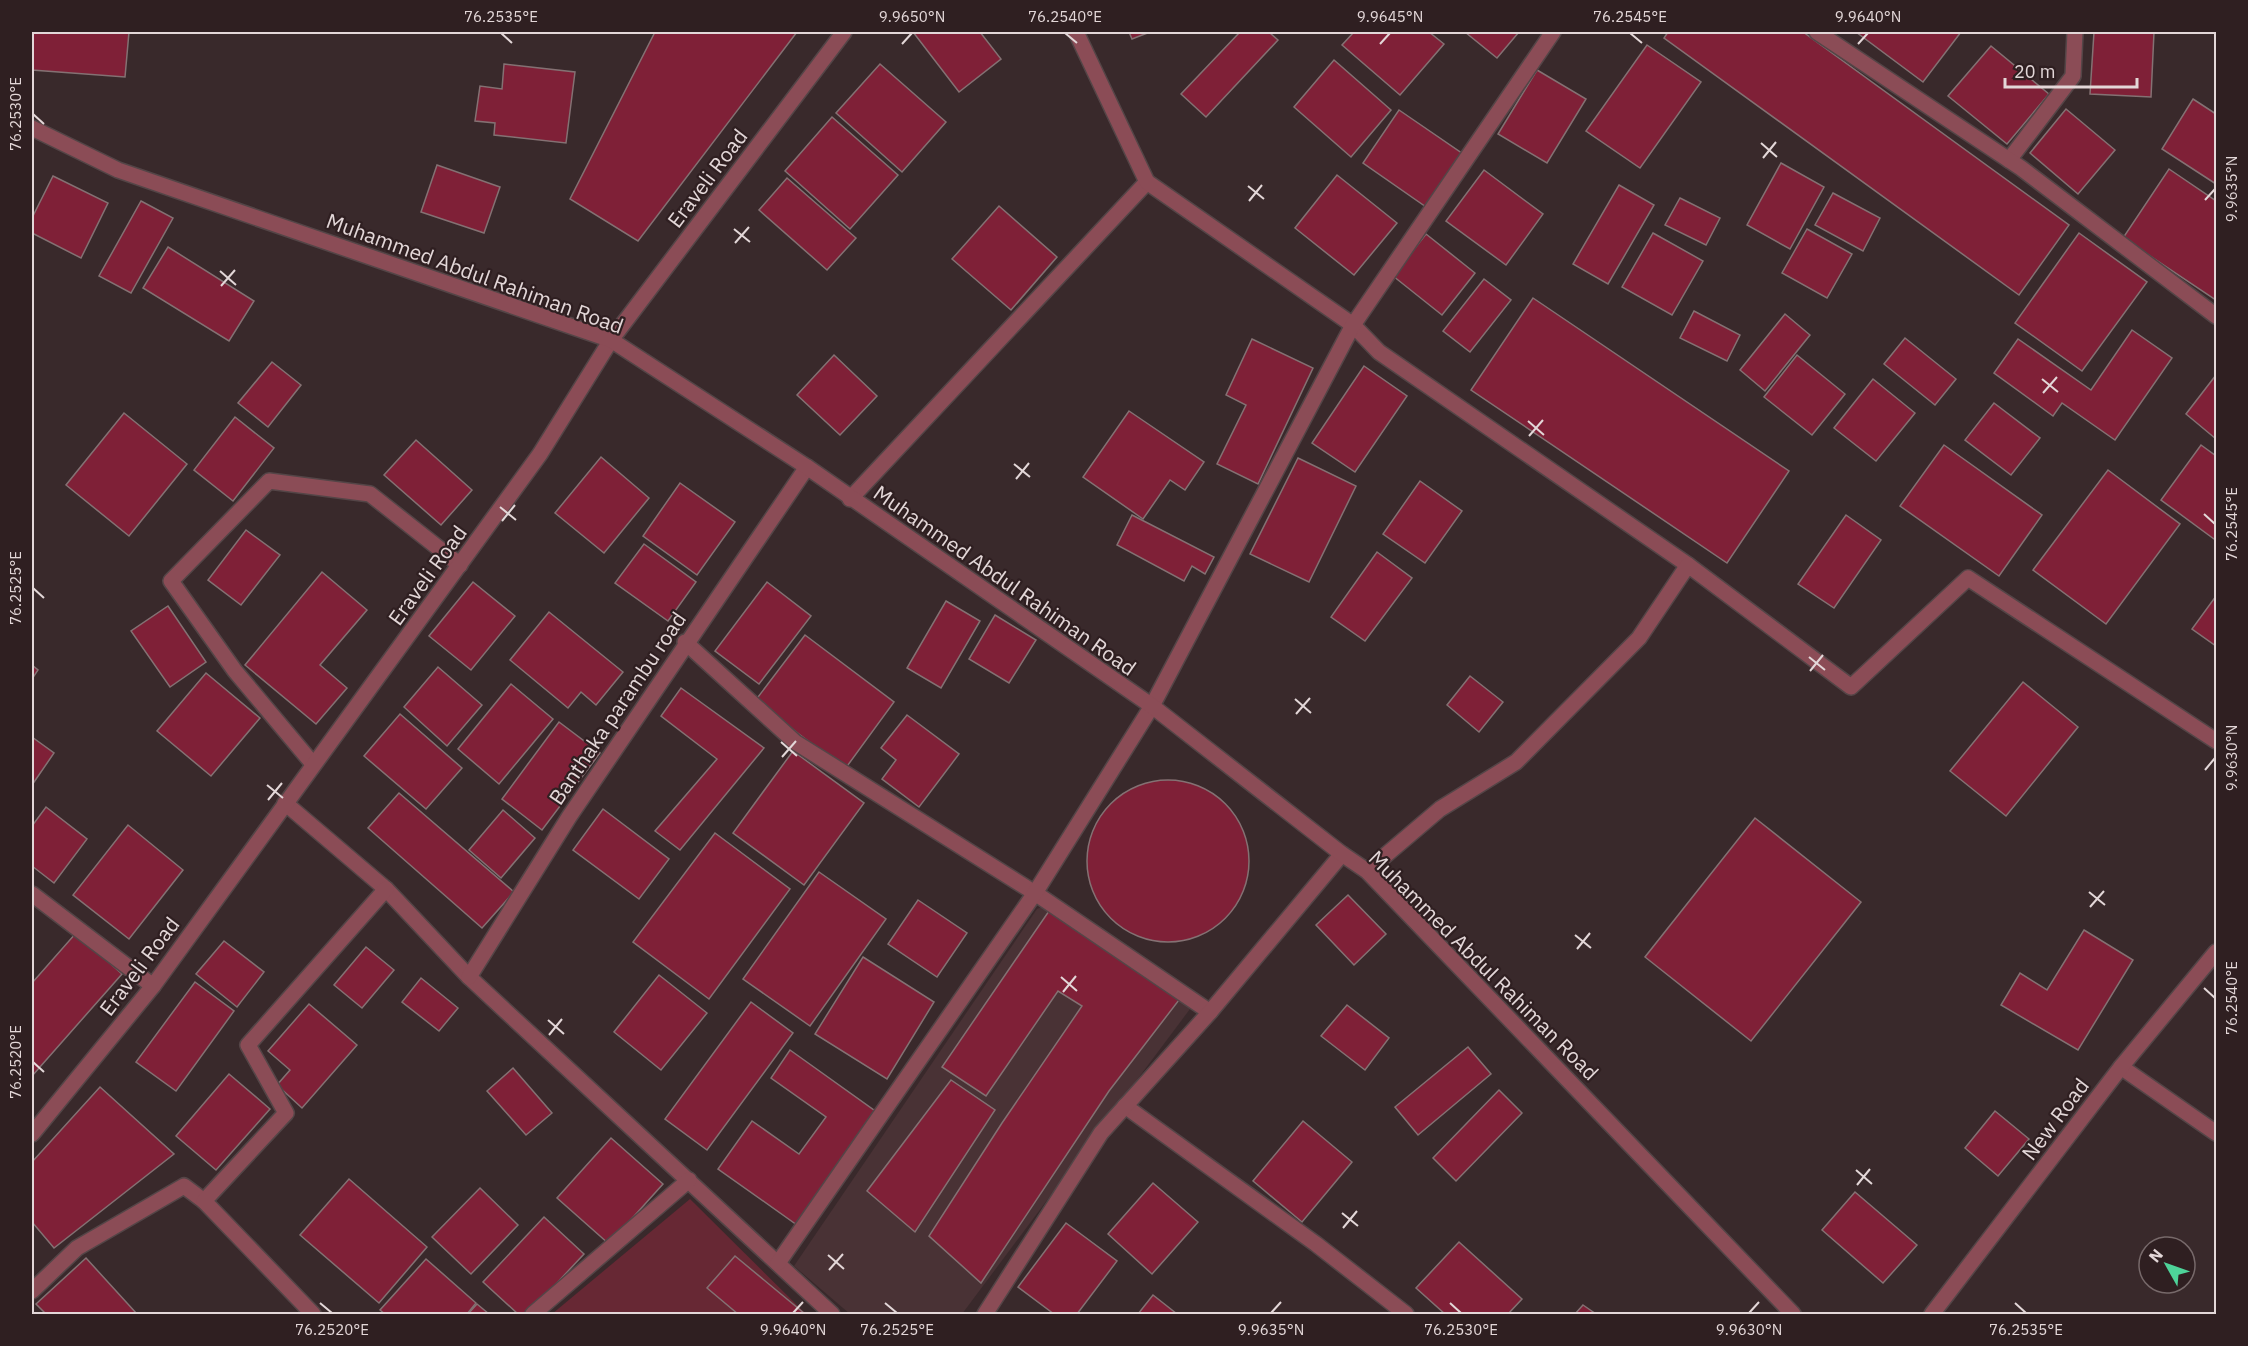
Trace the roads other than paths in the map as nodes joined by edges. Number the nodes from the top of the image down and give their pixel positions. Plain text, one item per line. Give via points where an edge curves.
1 (844, 32) edge
2 (1076, 32) edge
3 (1552, 32) edge
4 (1817, 32) edge
5 (2075, 32) edge
6 (32, 128) edge
7 (2009, 159) junction
8 (1148, 183) junction
9 (2217, 316) edge
10 (1353, 325) junction
11 (611, 340) junction
12 (807, 467) junction
13 (850, 499) junction
14 (460, 565) junction
15 (1688, 565) junction
16 (685, 642) junction
17 (1152, 706) junction
18 (2217, 741) edge
19 (314, 764) junction
20 (285, 802) junction
21 (1342, 854) junction
22 (1367, 871) junction
23 (386, 889) junction
24 (1035, 893) junction
25 (32, 894) edge
26 (2217, 952) edge
27 (469, 977) junction
28 (153, 986) junction
29 (1210, 1012) junction
30 (2121, 1068) junction
31 (1125, 1106) junction
32 (2217, 1133) edge
33 (32, 1134) edge
34 (689, 1180) junction
35 (204, 1202) junction
36 (778, 1263) junction
37 (32, 1290) edge
38 (313, 1314) edge
39 (533, 1314) edge
40 (832, 1314) edge
41 (985, 1314) edge
42 (1406, 1314) edge
43 (1793, 1314) edge
44 (1932, 1314) edge

1 - 11 street, Eraveli Road
2 - 8 street
3 - 10 street
4 - 7 street
5 - 7 street via 2073,76
6 - 11 street, Muhammed Abdul Rahiman Road via 118,170
7 - 9 street
8 - 10 street
8 - 13 street
10 - 15 street via 1379,352
10 - 17 street
11 - 12 street, Muhammed Abdul Rahiman Road
11 - 14 street, Eraveli Road via 540,454
12 - 13 street, Muhammed Abdul Rahiman Road
12 - 16 street, Banthaka parambu road
13 - 17 street, Muhammed Abdul Rahiman Road
14 - 19 street, Eraveli Road
14 - 19 street via 370,494 269,481 171,581 235,671
15 - 18 street via 1851,687 1968,578
15 - 22 street via 1639,638 1516,762 1440,809
16 - 24 street via 795,742
16 - 27 street, Banthaka parambu road
17 - 21 street, Muhammed Abdul Rahiman Road
17 - 24 street
19 - 20 street, Eraveli Road
20 - 23 street
20 - 28 street, Eraveli Road
21 - 22 street, Muhammed Abdul Rahiman Road
21 - 29 street
22 - 43 street, Muhammed Abdul Rahiman Road
23 - 27 street
23 - 35 street via 248,1045 286,1113
24 - 29 street
24 - 36 street
25 - 28 street
26 - 30 street, New Road
27 - 34 street
28 - 33 street, Eraveli Road
29 - 31 street
30 - 32 street
30 - 44 street, New Road
31 - 41 street via 1101,1133
31 - 42 street
34 - 36 street
34 - 39 street
35 - 37 street via 184,1186 77,1248
35 - 38 street
36 - 40 street

